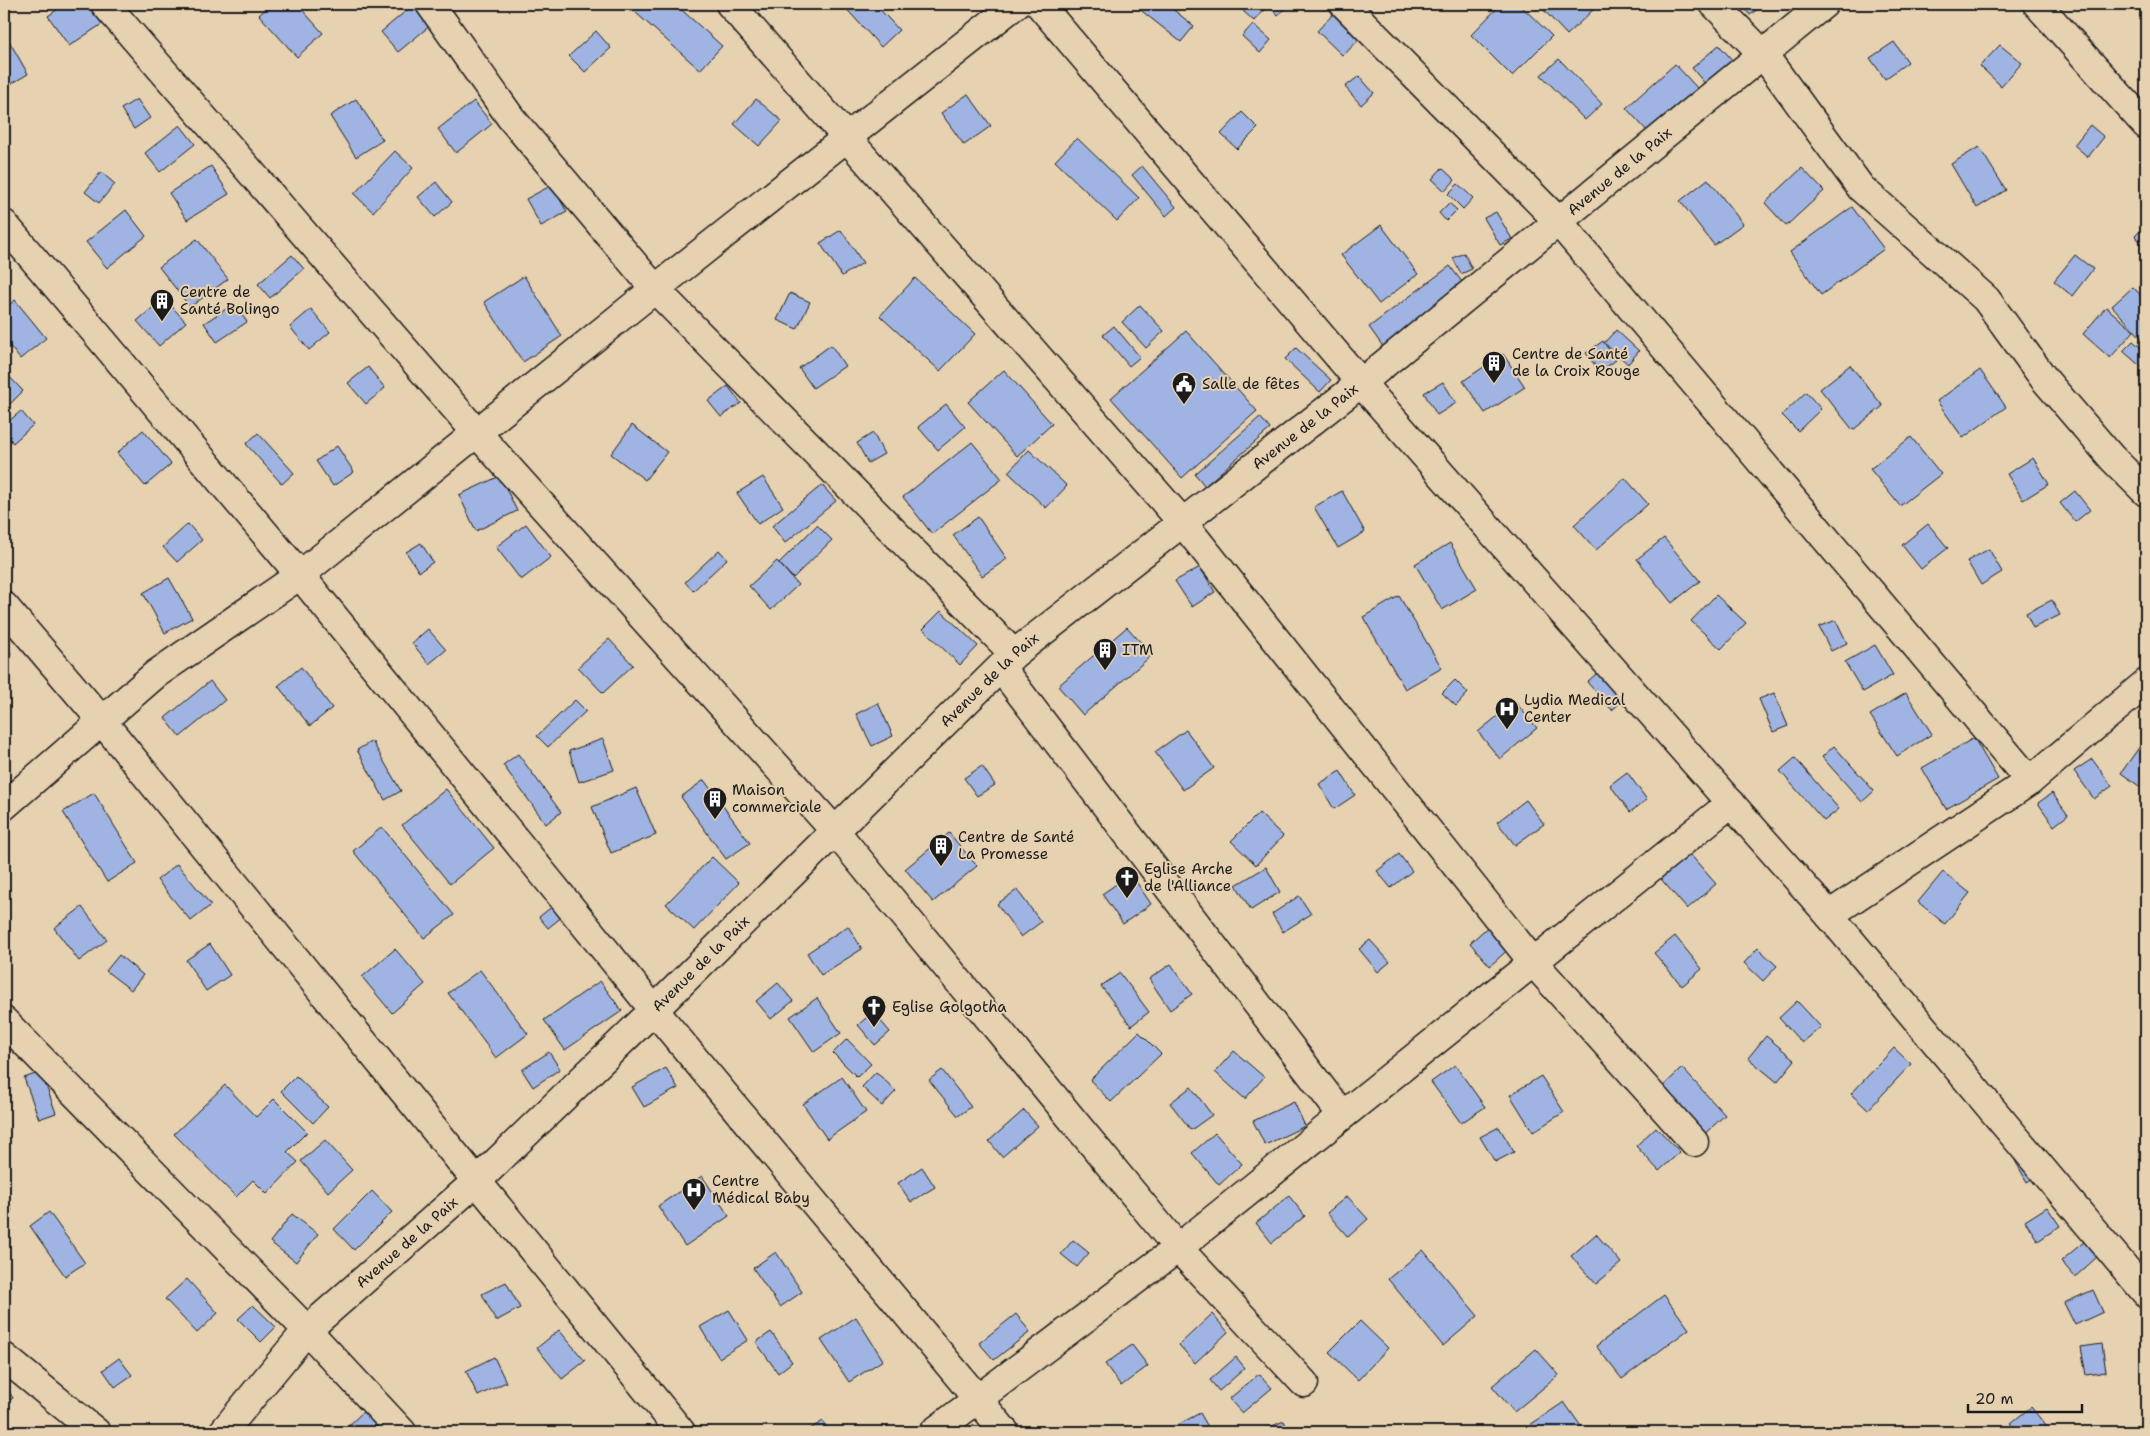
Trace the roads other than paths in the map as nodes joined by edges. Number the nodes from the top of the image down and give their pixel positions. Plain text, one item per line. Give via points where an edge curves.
1 (105, 4) edge
2 (430, 4) edge
3 (730, 4) edge
4 (1016, 4) edge
5 (1039, 4) edge
6 (1344, 4) edge
7 (1714, 4) edge
8 (1824, 4) edge
9 (2037, 4) edge
10 (1763, 54) junction
11 (2146, 125) edge
12 (846, 138) junction
13 (1558, 221) junction
14 (4, 224) edge
15 (655, 289) junction
16 (1360, 383) junction
17 (476, 432) junction
18 (2146, 492) edge
19 (1183, 523) junction
20 (300, 575) junction
21 (4, 606) edge
22 (1008, 661) junction
23 (2146, 683) edge
24 (102, 721) junction
25 (2030, 781) junction
26 (1731, 804) junction
27 (4, 806) edge
28 (835, 831) junction
29 (1829, 915) junction
30 (1533, 962) junction
31 (654, 1010) junction
32 (4, 1021) edge
33 (1342, 1115) junction
34 (1694, 1142) dead end
35 (478, 1180) junction
36 (1178, 1248) junction
37 (2146, 1293) edge
38 (307, 1330) junction
39 (4, 1357) edge
40 (1304, 1383) dead end
41 (976, 1399) junction
42 (96, 1432) edge
43 (223, 1432) edge
44 (402, 1432) edge
45 (681, 1432) edge
46 (934, 1432) edge
47 (1005, 1432) edge

1 - 17 street
2 - 15 street via 511,118
3 - 12 street
4 - 12 street
5 - 16 street
6 - 13 street
7 - 10 street
8 - 10 street, Avenue de la Paix
9 - 11 street
10 - 13 street, Avenue de la Paix
10 - 18 street via 1861,188 1986,299 2045,380
12 - 15 street
12 - 19 street
13 - 16 street, Avenue de la Paix
13 - 25 street
14 - 20 street
15 - 17 street
15 - 22 street
16 - 19 street, Avenue de la Paix
16 - 26 street
17 - 20 street
17 - 28 street
19 - 22 street, Avenue de la Paix
19 - 30 street
20 - 24 street via 156,674
20 - 31 street
21 - 24 street
22 - 28 street, Avenue de la Paix
22 - 33 street
23 - 25 street
24 - 27 street
24 - 35 street
25 - 29 street
26 - 29 street
26 - 30 street
28 - 31 street, Avenue de la Paix
28 - 36 street
29 - 37 street
30 - 33 street
30 - 34 street
31 - 35 street, Avenue de la Paix
31 - 41 street
32 - 38 street
33 - 36 street
35 - 38 street, Avenue de la Paix
35 - 45 street
36 - 40 street
36 - 41 street
38 - 43 street, Avenue de la Paix
38 - 44 street
39 - 42 street
41 - 46 street
41 - 47 street

